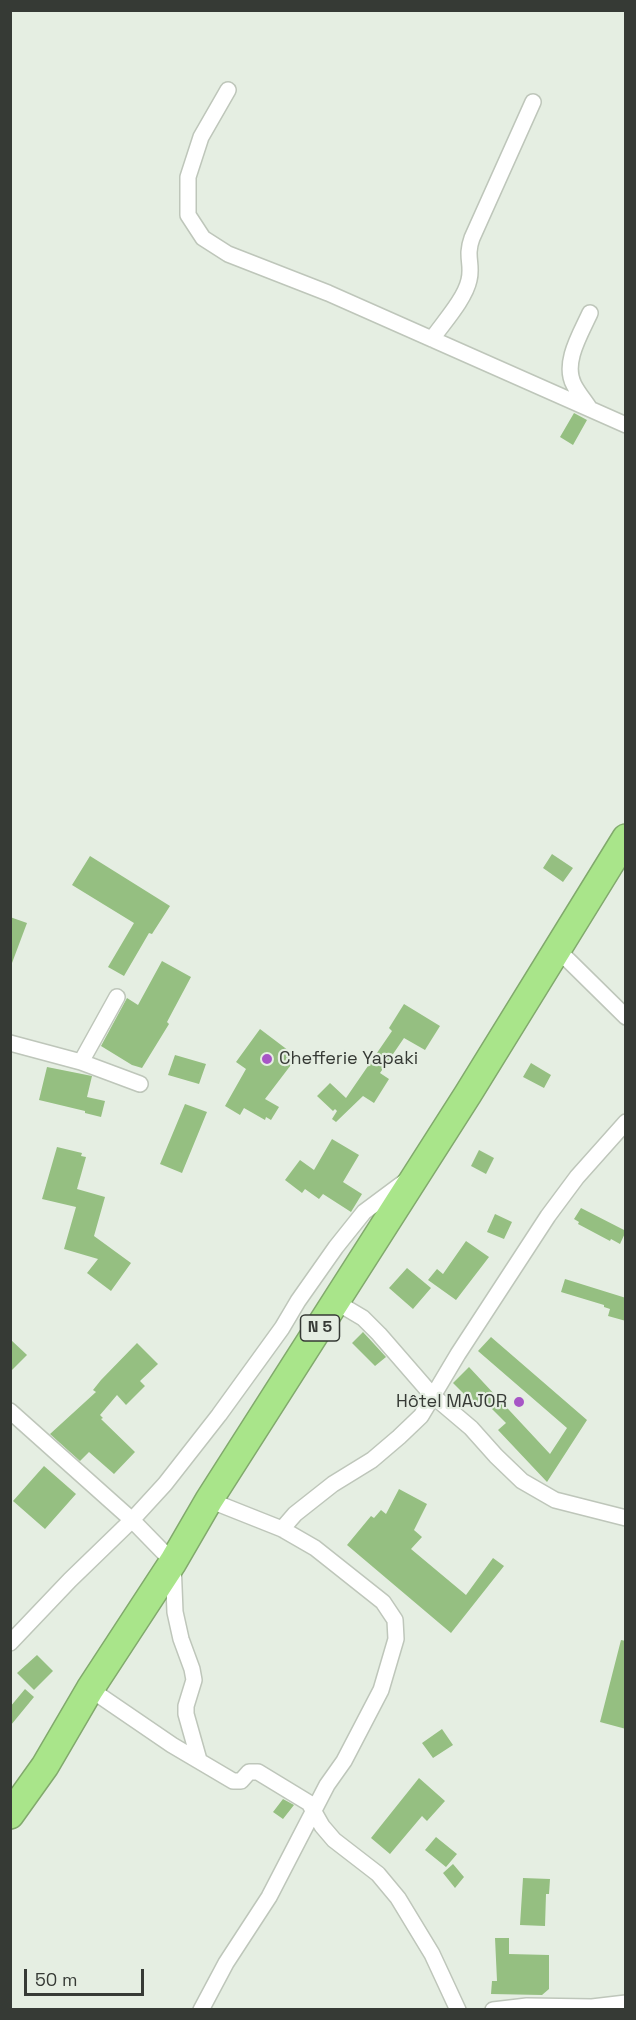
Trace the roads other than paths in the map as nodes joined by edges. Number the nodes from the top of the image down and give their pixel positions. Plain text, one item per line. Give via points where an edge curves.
1 (228, 90) dead end
2 (533, 102) dead end
3 (590, 313) dead end
4 (432, 339) junction
5 (590, 409) junction
6 (626, 425) edge
7 (626, 838) edge
8 (557, 949) junction
9 (117, 997) dead end
10 (626, 1017) edge
11 (10, 1043) edge
12 (81, 1062) junction
13 (140, 1084) dead end
14 (626, 1122) edge
15 (417, 1174) junction
16 (336, 1302) junction
17 (432, 1395) junction
18 (10, 1411) edge
19 (209, 1500) junction
20 (626, 1518) edge
21 (132, 1520) junction
22 (282, 1529) junction
23 (173, 1562) junction
24 (10, 1643) edge
25 (90, 1689) junction
26 (200, 1760) junction
27 (315, 1811) junction
28 (10, 1815) edge
29 (626, 2003) edge
30 (201, 2010) edge
31 (458, 2010) edge
32 (493, 2010) edge

1 - 4 street via 201,137 188,177 188,216 202,238 228,254
2 - 4 street via 467,251 469,282
3 - 5 street via 571,362 573,384
4 - 5 street
5 - 6 street
7 - 8 highway, N 5
8 - 10 street
8 - 15 highway, N 5
9 - 12 street
11 - 12 street
12 - 13 street
14 - 17 street via 548,1216
15 - 16 highway, N 5
15 - 21 street via 364,1212 219,1415
16 - 17 street via 363,1318
16 - 19 highway, N 5
17 - 20 street via 471,1428 522,1481 555,1500
17 - 22 street via 421,1416 399,1437 333,1484
18 - 21 street
19 - 22 street
19 - 23 highway, N 5
21 - 23 street
21 - 24 street
22 - 27 street via 315,1548 383,1602 395,1620 396,1639 381,1690
23 - 25 highway, N 5
23 - 26 street via 175,1612 194,1680 186,1714
25 - 26 street
25 - 28 highway, N 5 via 45,1766
26 - 27 street via 237,1782 249,1772 258,1772 302,1797
27 - 30 street
27 - 31 street via 334,1840 378,1874 398,1898 432,1954
29 - 32 street

